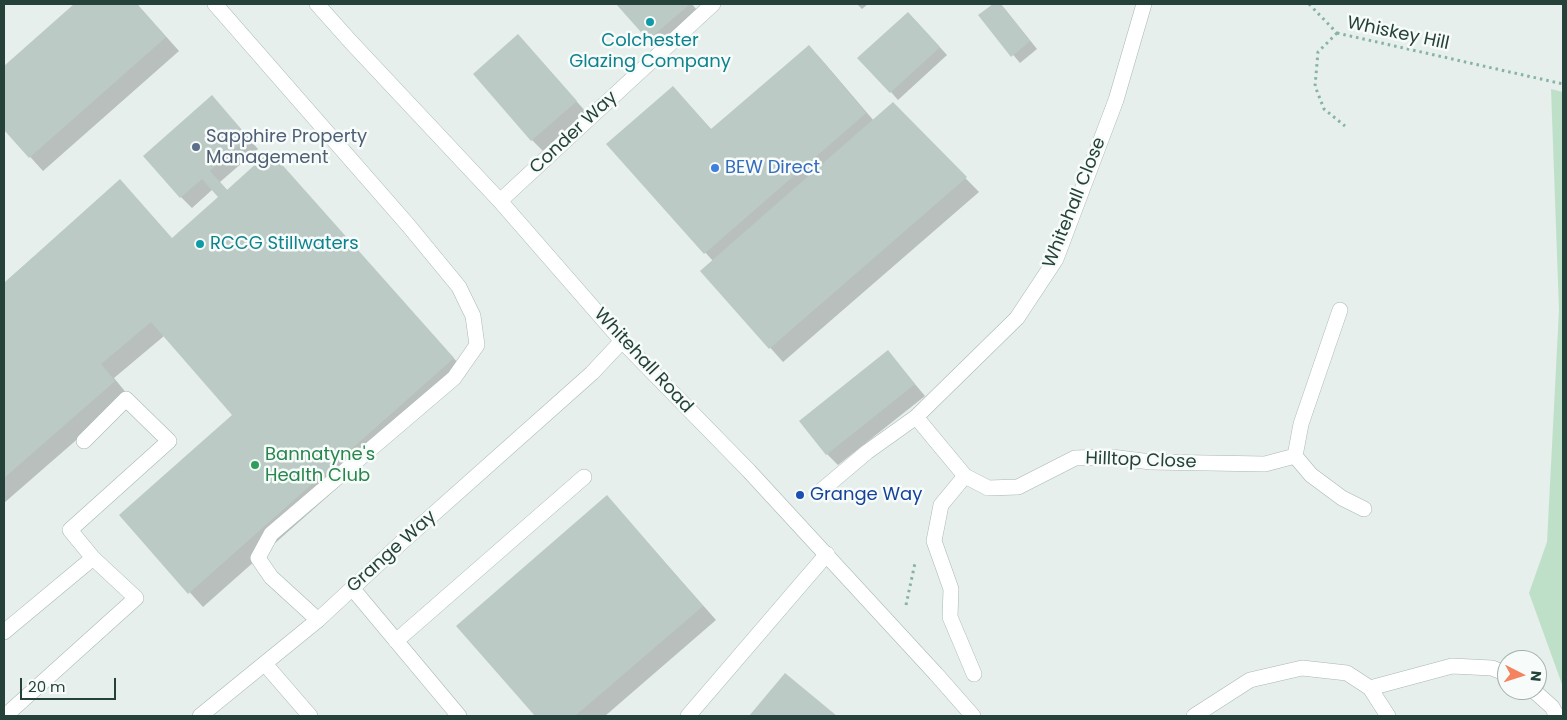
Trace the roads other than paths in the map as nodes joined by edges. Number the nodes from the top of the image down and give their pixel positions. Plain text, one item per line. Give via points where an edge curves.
1 (215, 4) edge
2 (317, 4) edge
3 (713, 4) edge
4 (1144, 4) edge
5 (500, 201) junction
6 (1340, 310) dead end
7 (622, 341) junction
8 (916, 416) junction
9 (84, 441) dead end
10 (1295, 456) junction
11 (965, 476) junction
12 (584, 477) dead end
13 (822, 490) dead end
14 (1364, 508) dead end
15 (827, 554) junction
16 (93, 558) junction
17 (352, 588) junction
18 (318, 620) junction
19 (4, 632) edge
20 (396, 641) junction
21 (265, 664) junction
22 (1497, 670) edge
23 (974, 674) dead end
24 (1370, 688) junction
25 (1544, 700) edge
26 (5, 716) edge
27 (200, 716) edge
28 (310, 716) edge
29 (459, 716) edge
30 (688, 716) edge
31 (973, 716) edge
32 (1194, 716) edge
33 (1388, 716) edge
34 (1557, 716) edge

1 - 18 street via 408,225 459,287 474,316 477,345 454,378 271,534 258,558 271,577
2 - 5 street, Whitehall Road
3 - 5 street, Conder Way
4 - 8 street, Whitehall Close via 1116,100 1056,259 1017,318
5 - 7 street, Whitehall Road
6 - 10 street via 1301,424
7 - 15 street, Whitehall Road
7 - 17 street, Grange Way via 592,374
8 - 11 street
8 - 13 street, Whitehall Close
9 - 16 street via 126,399 169,441 70,530
10 - 11 street, Hilltop Close via 1265,464 1075,458 1018,487 988,488
10 - 14 street via 1342,498
11 - 23 street via 941,504 934,541 951,589 950,617
12 - 20 street
15 - 30 street
15 - 31 street, Whitehall Road
16 - 19 street
16 - 26 street via 136,598
17 - 18 street, Grange Way
17 - 20 street
18 - 21 street, Grange Way
20 - 29 street
21 - 27 street, Grange Way
21 - 28 street
22 - 24 street via 1452,666
24 - 32 street via 1347,673 1302,668 1250,680
24 - 33 street
25 - 34 street

